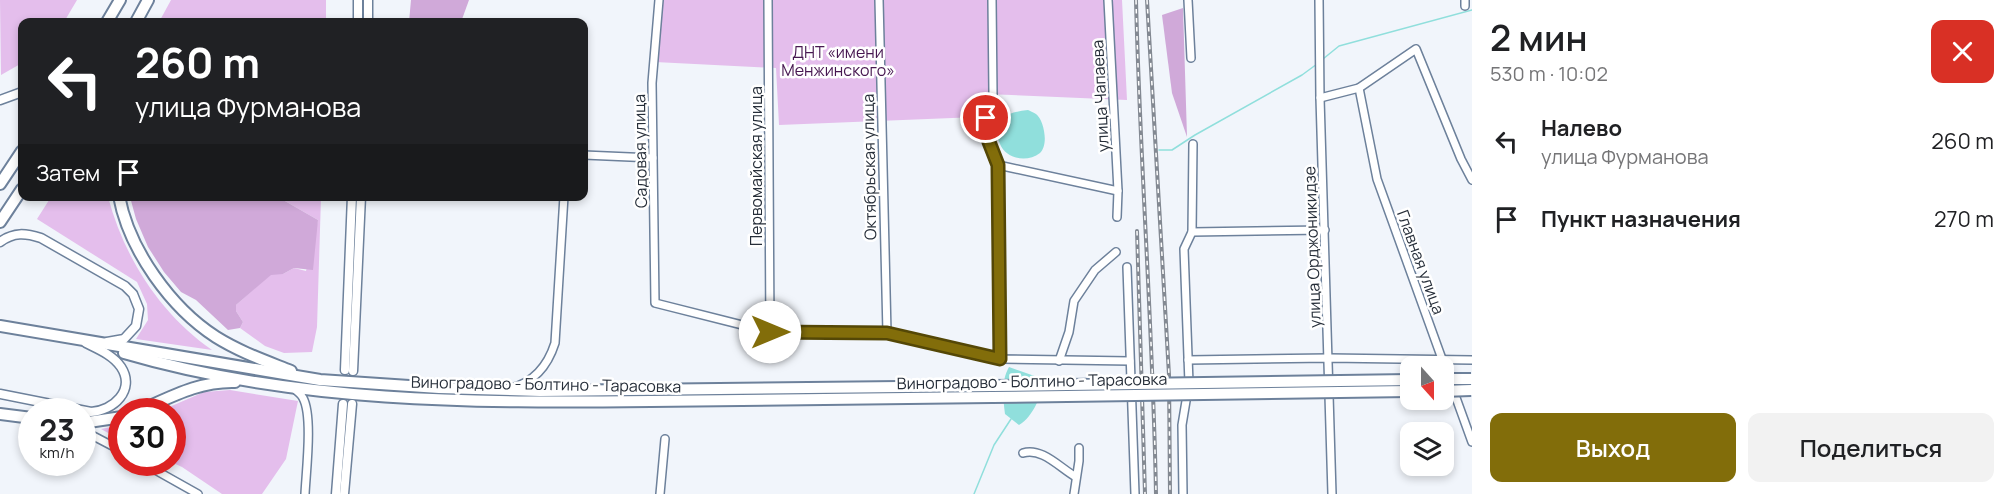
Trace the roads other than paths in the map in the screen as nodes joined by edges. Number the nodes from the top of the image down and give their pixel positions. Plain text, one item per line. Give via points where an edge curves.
1 (119, 0) edge
2 (358, 0) edge
3 (368, 0) edge
4 (659, 0) edge
5 (768, 0) edge
6 (879, 0) edge
7 (992, 0) edge
8 (1108, 0) edge
9 (1188, 0) edge
10 (1319, 0) edge
11 (146, 4) edge
12 (104, 18) edge
13 (108, 18) edge
14 (140, 18) edge
15 (358, 18) edge
16 (368, 18) edge
17 (1191, 58) dead end
18 (1359, 88) junction
19 (18, 93) edge
20 (1320, 98) junction
21 (0, 100) edge
22 (1192, 144) dead end
23 (588, 155) edge
24 (18, 157) edge
25 (653, 158) junction
26 (998, 165) junction
27 (1472, 180) edge
28 (0, 184) edge
29 (1118, 191) junction
30 (18, 195) edge
31 (121, 201) edge
32 (352, 201) edge
33 (362, 201) edge
34 (564, 201) edge
35 (1118, 218) dead end
36 (0, 222) edge
37 (1325, 230) junction
38 (1192, 232) junction
39 (0, 242) edge
40 (1116, 252) dead end
41 (1127, 267) dead end
42 (0, 326) edge
43 (770, 332) junction
44 (887, 333) junction
45 (83, 341) junction
46 (1441, 356) edge
47 (1329, 358) junction
48 (1400, 358) edge
49 (1000, 359) junction
50 (1454, 359) edge
51 (1188, 360) junction
52 (1472, 360) edge
53 (1059, 361) junction
54 (1130, 361) junction
55 (320, 380) junction
56 (1400, 380) edge
57 (1454, 381) edge
58 (265, 383) junction
59 (1472, 384) edge
60 (288, 386) junction
61 (1454, 388) edge
62 (497, 391) junction
63 (1400, 391) edge
64 (992, 392) junction
65 (1454, 392) edge
66 (0, 394) edge
67 (167, 398) edge
68 (0, 414) edge
69 (18, 416) edge
70 (665, 439) dead end
71 (1472, 442) edge
72 (1079, 447) dead end
73 (1023, 453) dead end
74 (166, 476) edge
75 (1076, 477) junction
76 (198, 494) edge
77 (305, 494) edge
78 (336, 494) edge
79 (344, 494) edge
80 (660, 494) edge
81 (1074, 494) edge
82 (1135, 494) edge
83 (1183, 494) edge
84 (1332, 494) edge

1 - 12 street
1 - 13 main road
2 - 15 street
3 - 16 street
4 - 25 street, Садовая улица via 652,83
5 - 43 street, Первомайская улица
6 - 44 street, Октябрьская улица
7 - 26 street via 993,94 985,122
8 - 29 street, улица Чапаева
9 - 17 street
10 - 20 street, улица Орджоникидзе
11 - 14 main road
18 - 20 street
18 - 27 street via 1416,49
18 - 46 street, Главная улица via 1377,179
19 - 21 street
20 - 37 street, улица Орджоникидзе
22 - 38 street
23 - 25 street
24 - 28 main road
25 - 43 street, Садовая улица via 655,303
26 - 29 street
26 - 49 street
29 - 35 street, улица Чапаева
30 - 36 main road
31 - 55 main road via 139,250 163,287 187,313 216,336 254,357
32 - 33 street via 349,370
34 - 62 street via 551,356 528,381
37 - 38 street
37 - 47 street, улица Орджоникидзе
38 - 51 street via 1184,249
39 - 45 street via 16,234 31,234 130,290 139,309 133,331 117,341
40 - 53 street via 1095,270 1074,301
41 - 54 street
42 - 45 main road
43 - 44 street
44 - 49 street
45 - 55 main road, Виноградово - Болтино - Тарасовка
45 - 58 main road, Виноградово - Болтино - Тарасовка via 158,363
45 - 66 street via 112,358 123,372 123,393 106,410 91,412
47 - 48 street
47 - 51 street
47 - 84 street, улица Орджоникидзе
49 - 53 street
50 - 52 street
51 - 83 street via 1190,383 1182,425
53 - 54 street
54 - 82 street
55 - 62 main road, Виноградово - Болтино - Тарасовка
56 - 64 main road, Виноградово - Болтино - Тарасовка, bridge
57 - 59 main road, bridge
58 - 60 main road, Виноградово - Болтино - Тарасовка
58 - 67 main road via 206,384
59 - 61 main road, bridge
60 - 64 main road, Виноградово - Болтино - Тарасовка via 484,402
60 - 77 street via 303,397 306,407
62 - 64 main road, Виноградово - Болтино - Тарасовка
63 - 64 main road, Виноградово - Болтино - Тарасовка, bridge
65 - 71 street, Главная улица
68 - 69 main road
70 - 80 street
72 - 75 street
73 - 75 street via 1030,450 1045,456
74 - 76 street
75 - 81 street
78 - 79 street via 347,404

